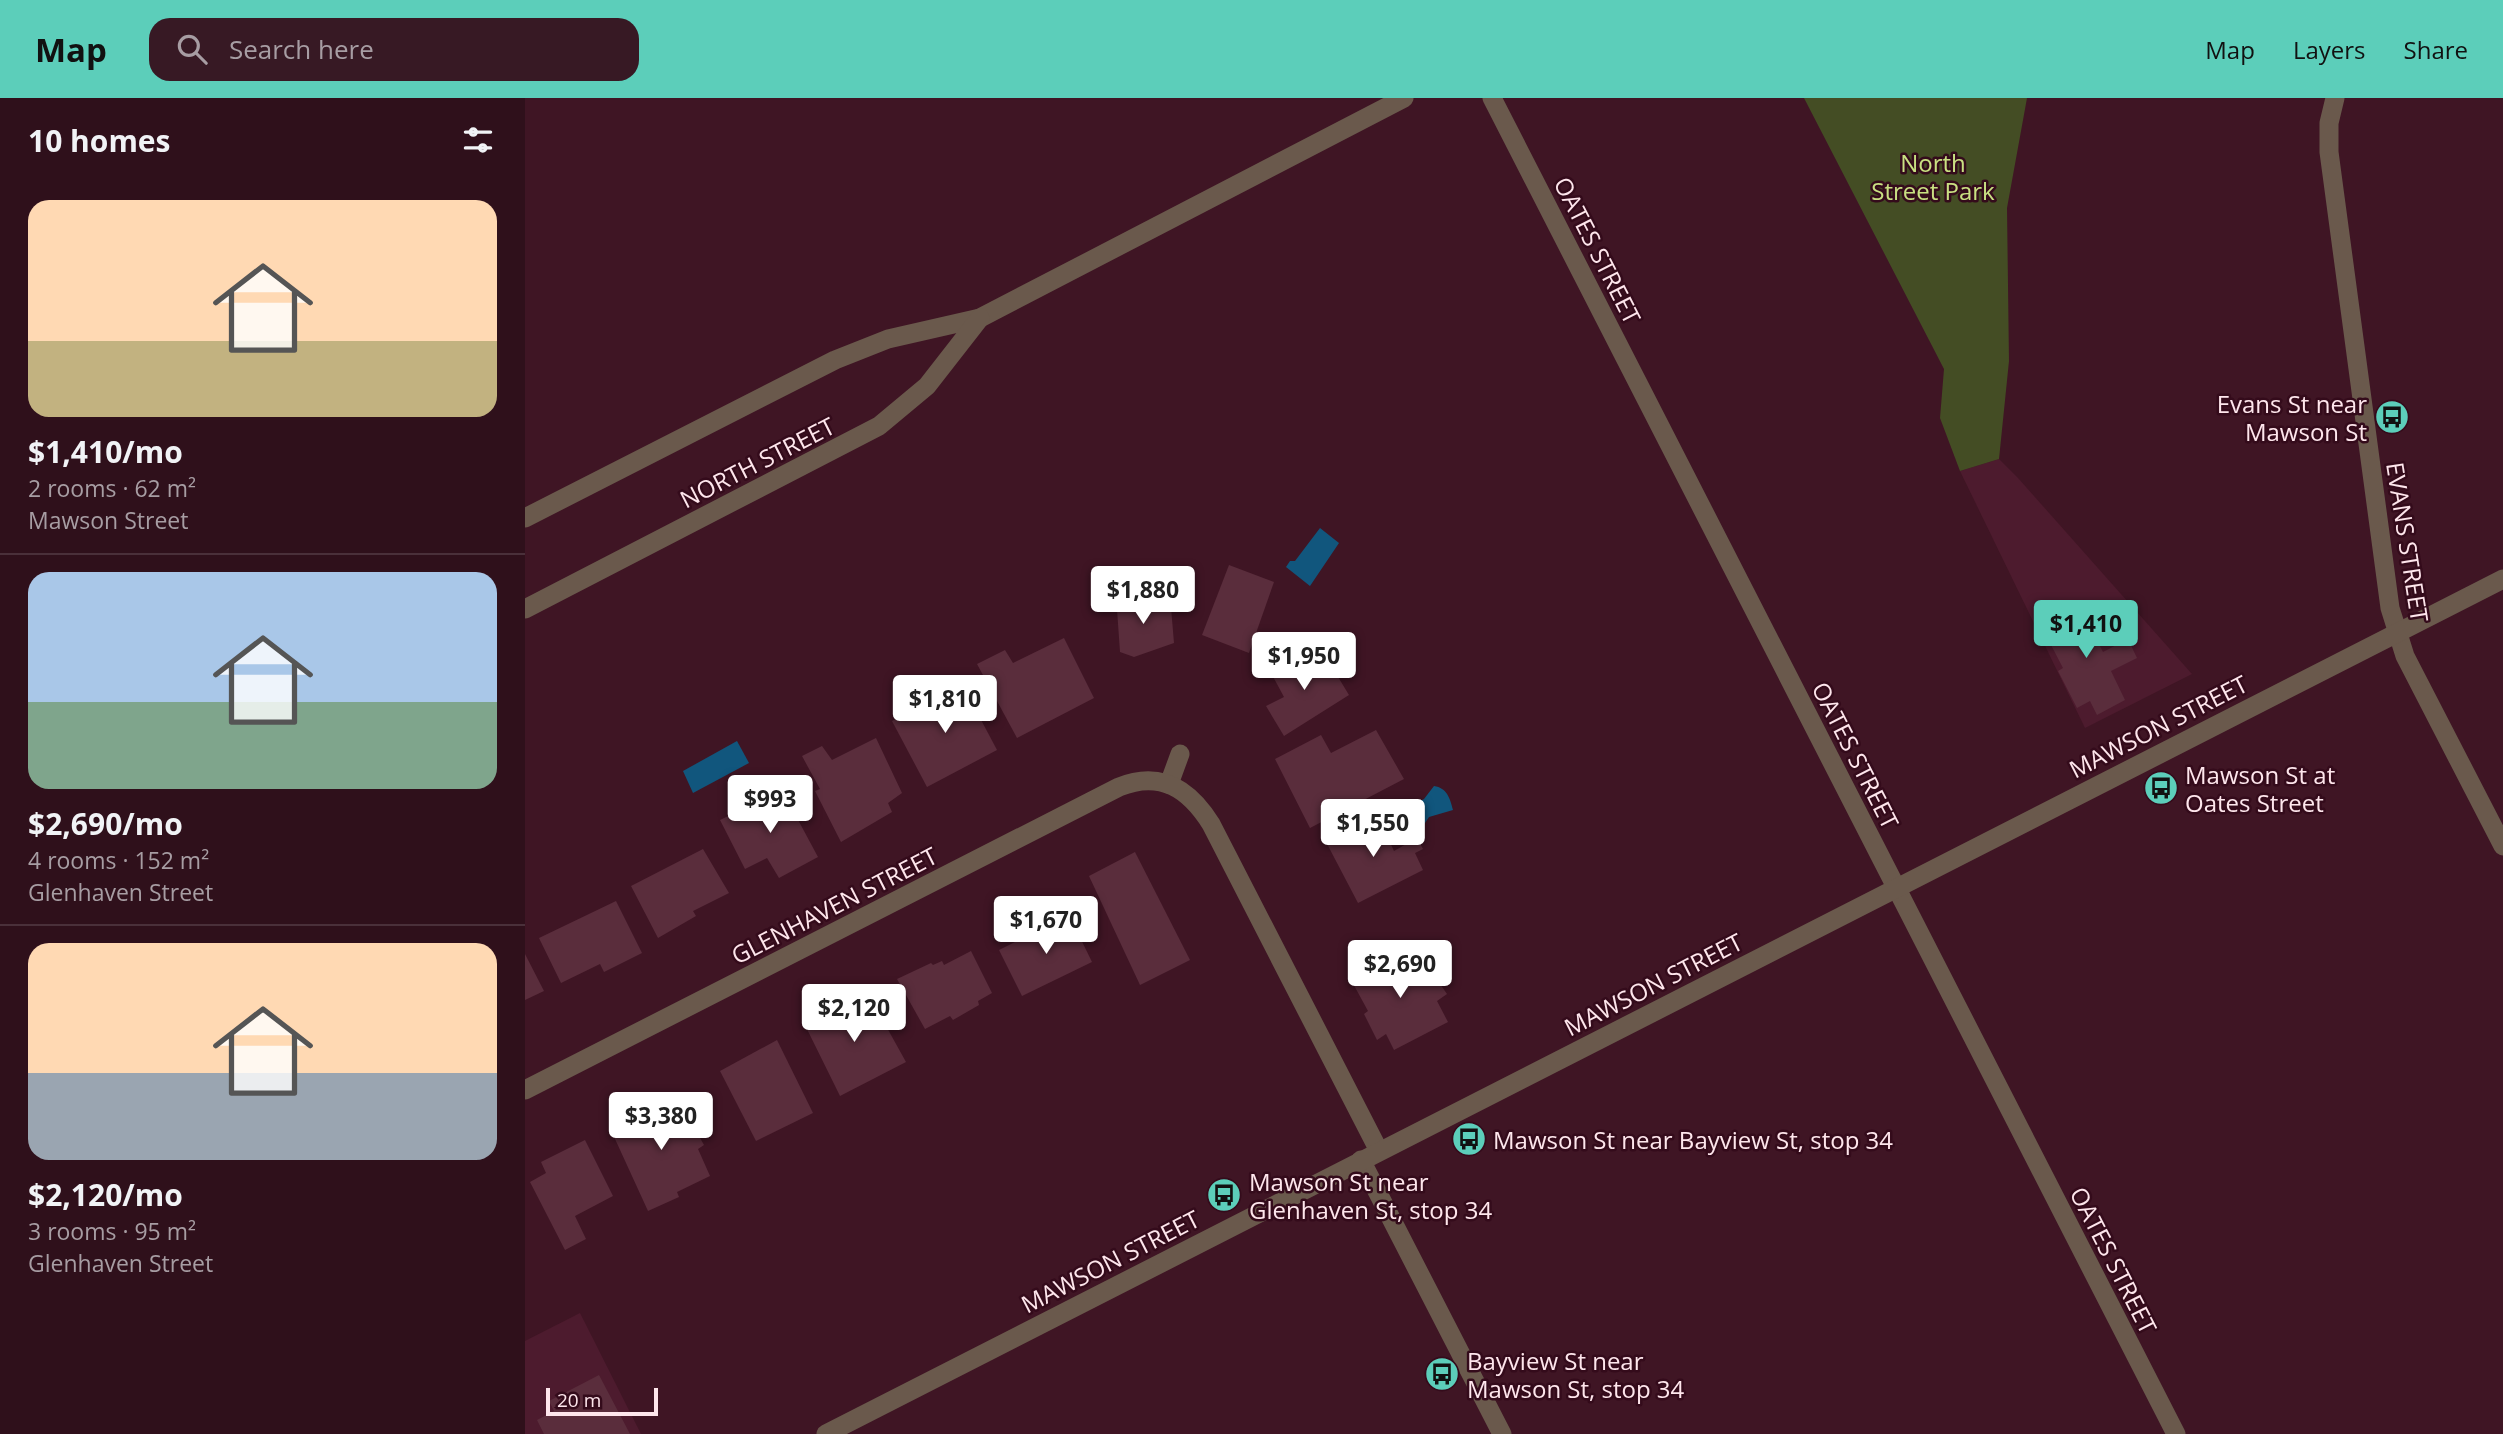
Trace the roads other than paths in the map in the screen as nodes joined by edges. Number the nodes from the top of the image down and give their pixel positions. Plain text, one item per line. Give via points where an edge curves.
1 (1404, 98) edge
2 (1492, 98) edge
3 (2336, 98) edge
4 (980, 318) junction
5 (525, 517) edge
6 (2503, 579) edge
7 (525, 609) edge
8 (2397, 632) junction
9 (1180, 754) dead end
10 (1169, 784) junction
11 (2503, 846) edge
12 (1896, 888) junction
13 (525, 1090) edge
14 (1370, 1155) junction
15 (857, 1427) edge
16 (826, 1434) edge
17 (1502, 1434) edge
18 (2176, 1434) edge

1 - 4 street, NORTH STREET
2 - 12 street, OATES STREET
3 - 8 street, EVANS STREET via 2329,123 2329,152 2388,595
4 - 5 street, NORTH STREET via 887,339 835,360
4 - 7 street, NORTH STREET via 927,386 879,426
6 - 8 street, MAWSON STREET
8 - 11 street, EVANS STREET
8 - 12 street, MAWSON STREET
9 - 10 street
10 - 13 street, GLENHAVEN STREET via 1135,781 1119,787
10 - 14 street via 1199,805 1211,824
12 - 14 street, MAWSON STREET
12 - 18 street, OATES STREET
14 - 15 street, MAWSON STREET
14 - 17 street
15 - 16 street, MAWSON STREET

